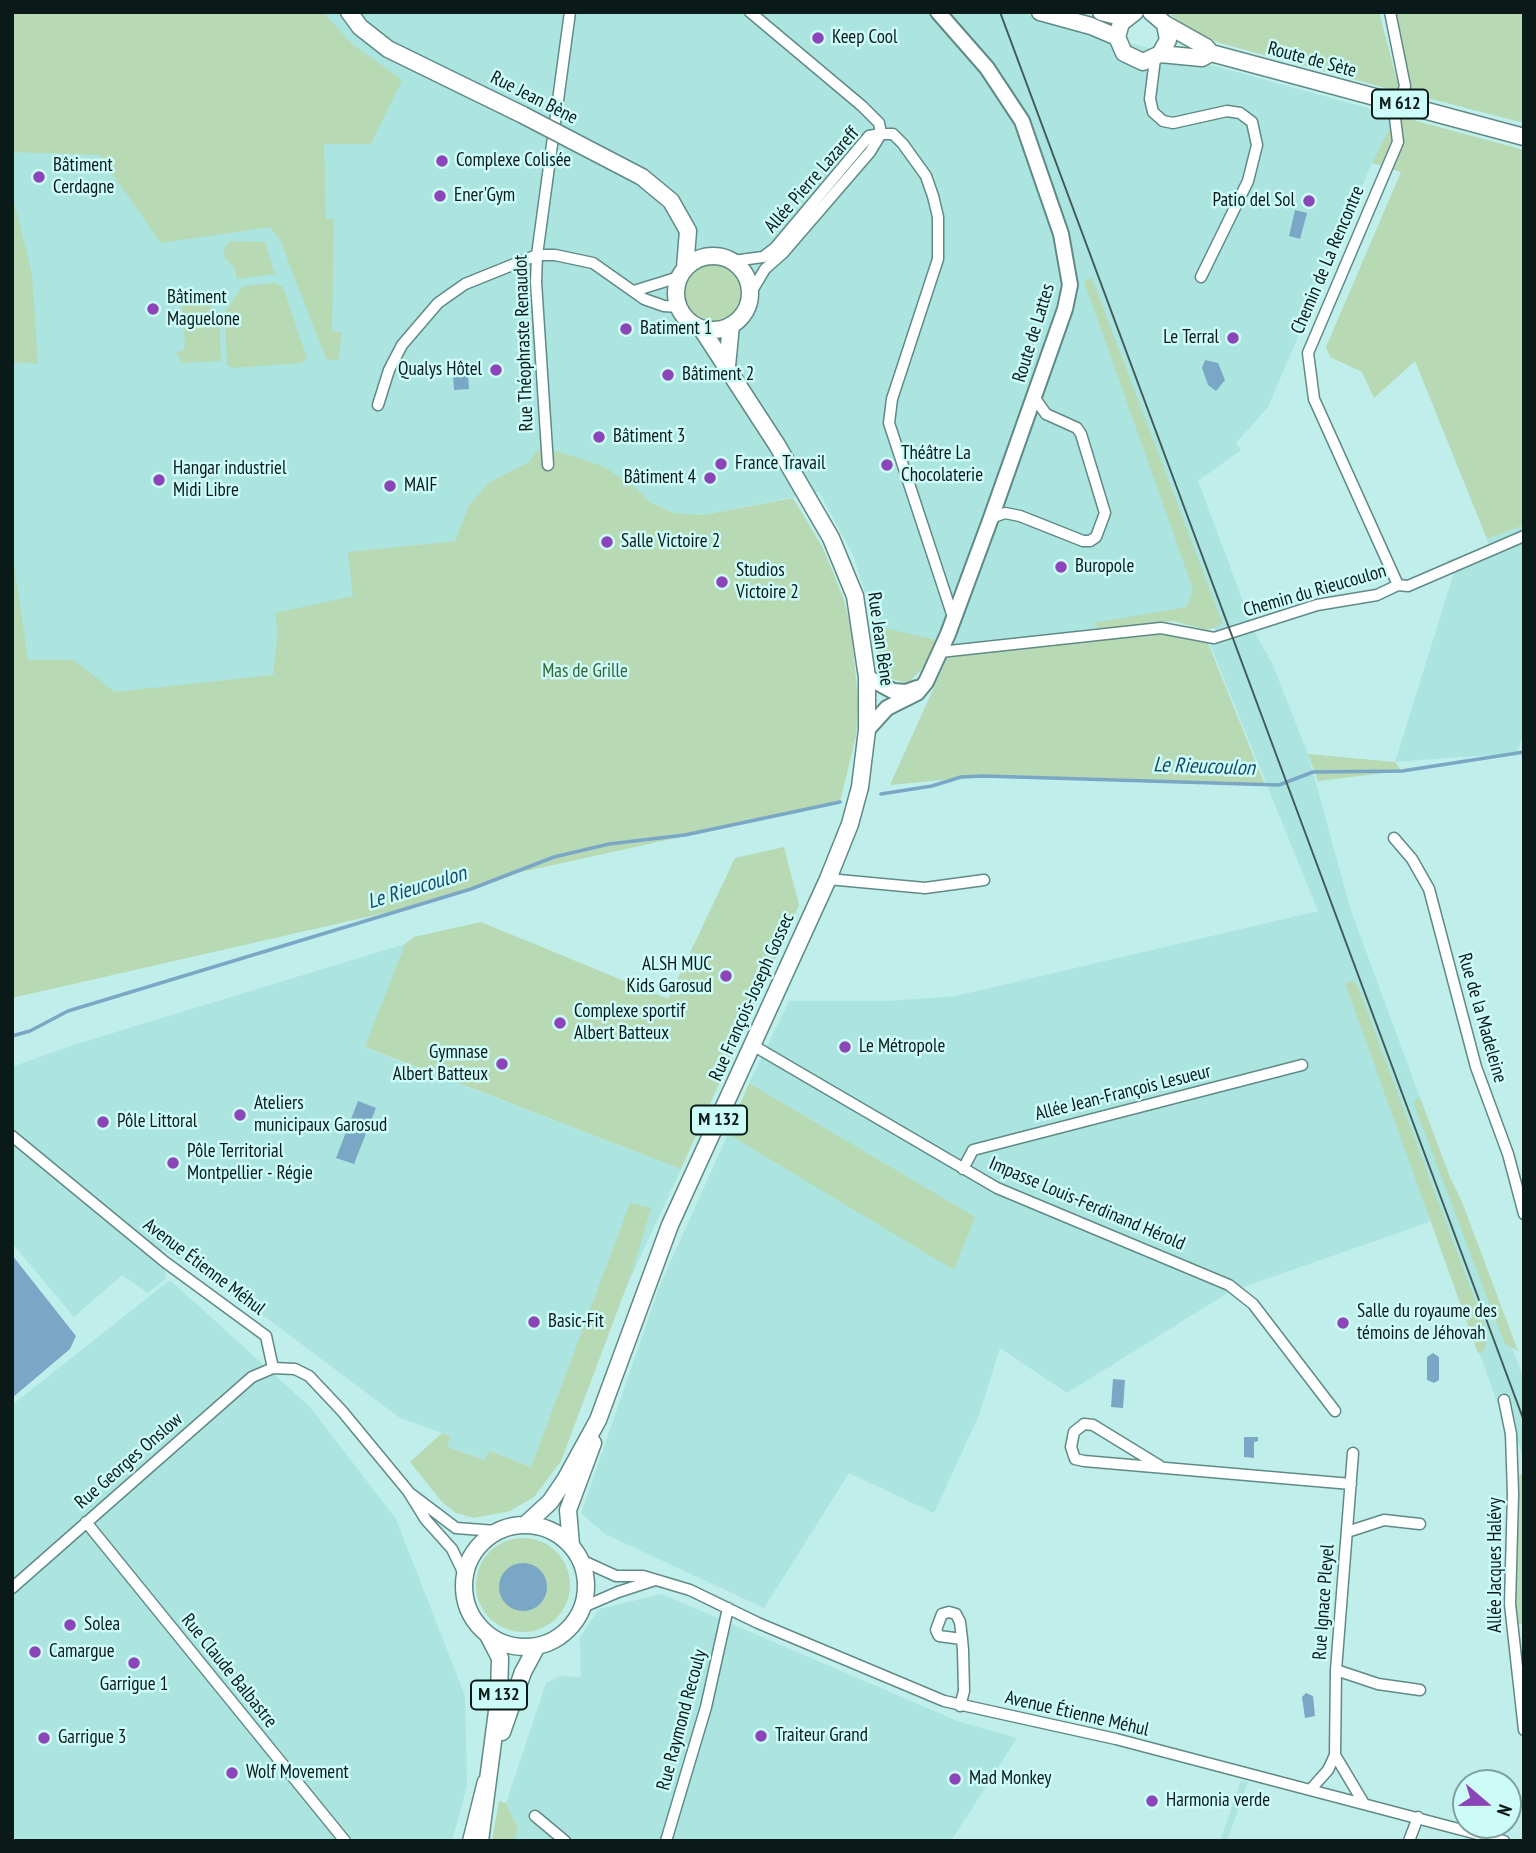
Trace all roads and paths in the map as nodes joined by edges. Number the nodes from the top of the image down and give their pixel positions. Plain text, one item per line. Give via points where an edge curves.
1 (349, 12) edge
2 (570, 12) edge
3 (750, 12) edge
4 (938, 12) edge
5 (1040, 12) edge
6 (1101, 12) edge
7 (1390, 12) edge
8 (1130, 15) edge
9 (1156, 15) edge
10 (1117, 37) junction
11 (1211, 54) junction
12 (1153, 58) junction
13 (1401, 104) junction
14 (881, 134) junction
15 (1524, 137) edge
16 (688, 231) junction
17 (794, 232) junction
18 (537, 256) junction
19 (714, 256) junction
20 (733, 261) junction
21 (682, 273) junction
22 (1201, 277) dead end
23 (634, 290) junction
24 (750, 294) junction
25 (679, 307) junction
26 (731, 325) junction
27 (701, 328) junction
28 (727, 366) junction
29 (1034, 397) junction
30 (378, 405) dead end
31 (548, 465) dead end
32 (991, 517) junction
33 (1524, 536) edge
34 (1398, 585) junction
35 (953, 617) junction
36 (940, 652) junction
37 (867, 677) junction
38 (926, 682) junction
39 (867, 730) junction
40 (850, 824) joint
41 (1394, 838) dead end
42 (828, 879) junction
43 (984, 880) dead end
44 (754, 1046) junction
45 (1302, 1065) dead end
46 (12, 1136) edge
47 (963, 1169) junction
48 (1524, 1214) edge
49 (273, 1368) junction
50 (1504, 1401) dead end
51 (1335, 1411) dead end
52 (598, 1420) junction
53 (1353, 1453) dead end
54 (1160, 1466) junction
55 (1351, 1484) junction
56 (408, 1491) junction
57 (86, 1522) junction
58 (1420, 1524) dead end
59 (525, 1525) junction
60 (496, 1531) junction
61 (1347, 1532) junction
62 (571, 1545) junction
63 (581, 1560) junction
64 (465, 1576) junction
65 (655, 1580) junction
66 (12, 1588) edge
67 (581, 1608) junction
68 (728, 1608) junction
69 (488, 1635) junction
70 (962, 1639) dead end
71 (537, 1646) junction
72 (1336, 1670) junction
73 (1420, 1689) dead end
74 (960, 1706) junction
75 (1524, 1730) edge
76 (1335, 1755) junction
77 (493, 1758) junction
78 (1311, 1789) junction
79 (1363, 1802) junction
80 (536, 1816) dead end
81 (1419, 1816) junction
82 (345, 1841) edge
83 (468, 1841) edge
84 (480, 1841) edge
85 (565, 1841) edge
86 (666, 1841) edge
87 (1409, 1841) edge
88 (1504, 1841) edge

1 - 16 main road, Rue Jean Bène, bridge via 388,49 658,187
2 - 18 street, Rue Théophraste Renaudot
3 - 14 street via 862,106 879,123
4 - 29 street, Route de Lattes via 987,68 1022,121 1061,234 1070,285
5 - 10 main road
6 - 8 main road
7 - 13 street, Chemin de La Rencontre via 1405,86
8 - 10 main road
9 - 11 main road, Route de Sète / M 612
9 - 12 main road via 1168,40
10 - 12 main road via 1124,53
11 - 12 main road, Route de Sète / M 612
11 - 13 main road, Route de Sète / M 612
12 - 22 street via 1153,112 1163,121 1173,124 1227,111 1252,122 1257,145 1248,181
13 - 15 main road, Route de Sète / M 612
13 - 34 street, Chemin de La Rencontre via 1395,118 1398,142 1308,353 1314,399
14 - 17 street, Allée Pierre Lazareff via 869,136
14 - 35 street via 893,134 914,157 926,176 938,217 938,259 892,399 889,424
16 - 19 main road, Rue Jean Bène
16 - 21 main road
17 - 20 street, Allée Pierre Lazareff via 769,254
17 - 24 street, Allée Pierre Lazareff
18 - 23 street via 593,263
18 - 30 street via 465,284 438,303 401,345
18 - 31 street, Rue Théophraste Renaudot
19 - 20 main road
19 - 21 main road via 698,259
20 - 24 main road via 743,270
21 - 23 street
21 - 25 main road via 676,292
23 - 25 street via 644,299
24 - 26 main road via 745,312
25 - 27 main road via 687,320
26 - 27 main road
26 - 28 main road
27 - 28 main road, Rue Jean Bène
28 - 37 main road, Rue Jean Bène via 831,538 855,596
29 - 32 street, Route de Lattes
29 - 32 street via 1046,414 1081,434 1105,513 1090,541 1020,516 1005,513
32 - 35 street, Route de Lattes
33 - 34 street, Chemin du Rieucoulon via 1408,586
34 - 36 street, Chemin du Rieucoulon via 1377,595 1317,605 1214,638 1161,628
35 - 36 street, Route de Lattes
36 - 38 street, Route de Lattes
37 - 38 street via 884,688 906,692
37 - 39 main road, Rue Jean Bène / M 132
38 - 39 street, Route de Lattes via 917,693 887,708
39 - 40 main road, Rue Jean Bène / M 132
40 - 42 main road, Rue François-Joseph Gossec / M 132
41 - 48 street, Rue de la Madeleine via 1429,889 1476,1067
42 - 43 street via 925,888
42 - 44 main road, Rue François-Joseph Gossec / M 132
44 - 47 street, Impasse Louis-Ferdinand Hérold
44 - 52 main road, Rue François-Joseph Gossec / M 132 via 670,1225
45 - 47 street, Allée Jean-François Lesueur via 974,1150
46 - 49 street, Avenue Étienne Méhul via 174,1270 266,1336
47 - 51 street, Impasse Louis-Ferdinand Hérold via 997,1188 1229,1285 1253,1304
49 - 56 street via 295,1369 309,1376
49 - 57 street, Rue Georges Onslow via 252,1377
50 - 75 street, Allée Jacques Halévy via 1511,1434 1513,1494 1510,1604
52 - 59 main road, Rue François-Joseph Gossec / M 132 via 550,1502
52 - 62 main road, Rue François-Joseph Gossec / M 132 via 568,1510
53 - 55 street, Rue Ignace Pleyel
54 - 54 street via 1093,1425 1084,1424 1074,1432 1071,1447 1075,1459
54 - 55 street
55 - 61 street, Rue Ignace Pleyel
56 - 60 street via 456,1528
56 - 64 street via 452,1549
57 - 66 street, Rue Georges Onslow
57 - 82 street, Rue Claude Balbastre
58 - 61 street via 1384,1520
59 - 60 main road
59 - 62 main road via 555,1533
60 - 64 main road via 478,1547
61 - 72 street, Rue Ignace Pleyel
62 - 63 main road
63 - 65 street, Avenue Étienne Méhul via 616,1576
63 - 67 main road via 585,1580
64 - 69 main road via 469,1612
65 - 67 street
65 - 68 street, Avenue Étienne Méhul
67 - 71 main road via 563,1633
68 - 74 street, Avenue Étienne Méhul
68 - 86 street, Rue Raymond Recouly via 706,1707
69 - 71 main road via 507,1644
69 - 77 main road, M 132 via 500,1658
70 - 74 street via 964,1690
71 - 77 main road, M 132 via 523,1672
72 - 73 street via 1378,1684
72 - 76 street, Rue Ignace Pleyel
74 - 78 street, Avenue Étienne Méhul via 1086,1732
76 - 78 street
76 - 79 street
77 - 83 street via 478,1791
77 - 84 main road, M 132
78 - 79 street, Avenue Étienne Méhul
79 - 81 street, Avenue Étienne Méhul
80 - 85 street
81 - 87 street
81 - 88 street, Avenue Étienne Méhul

